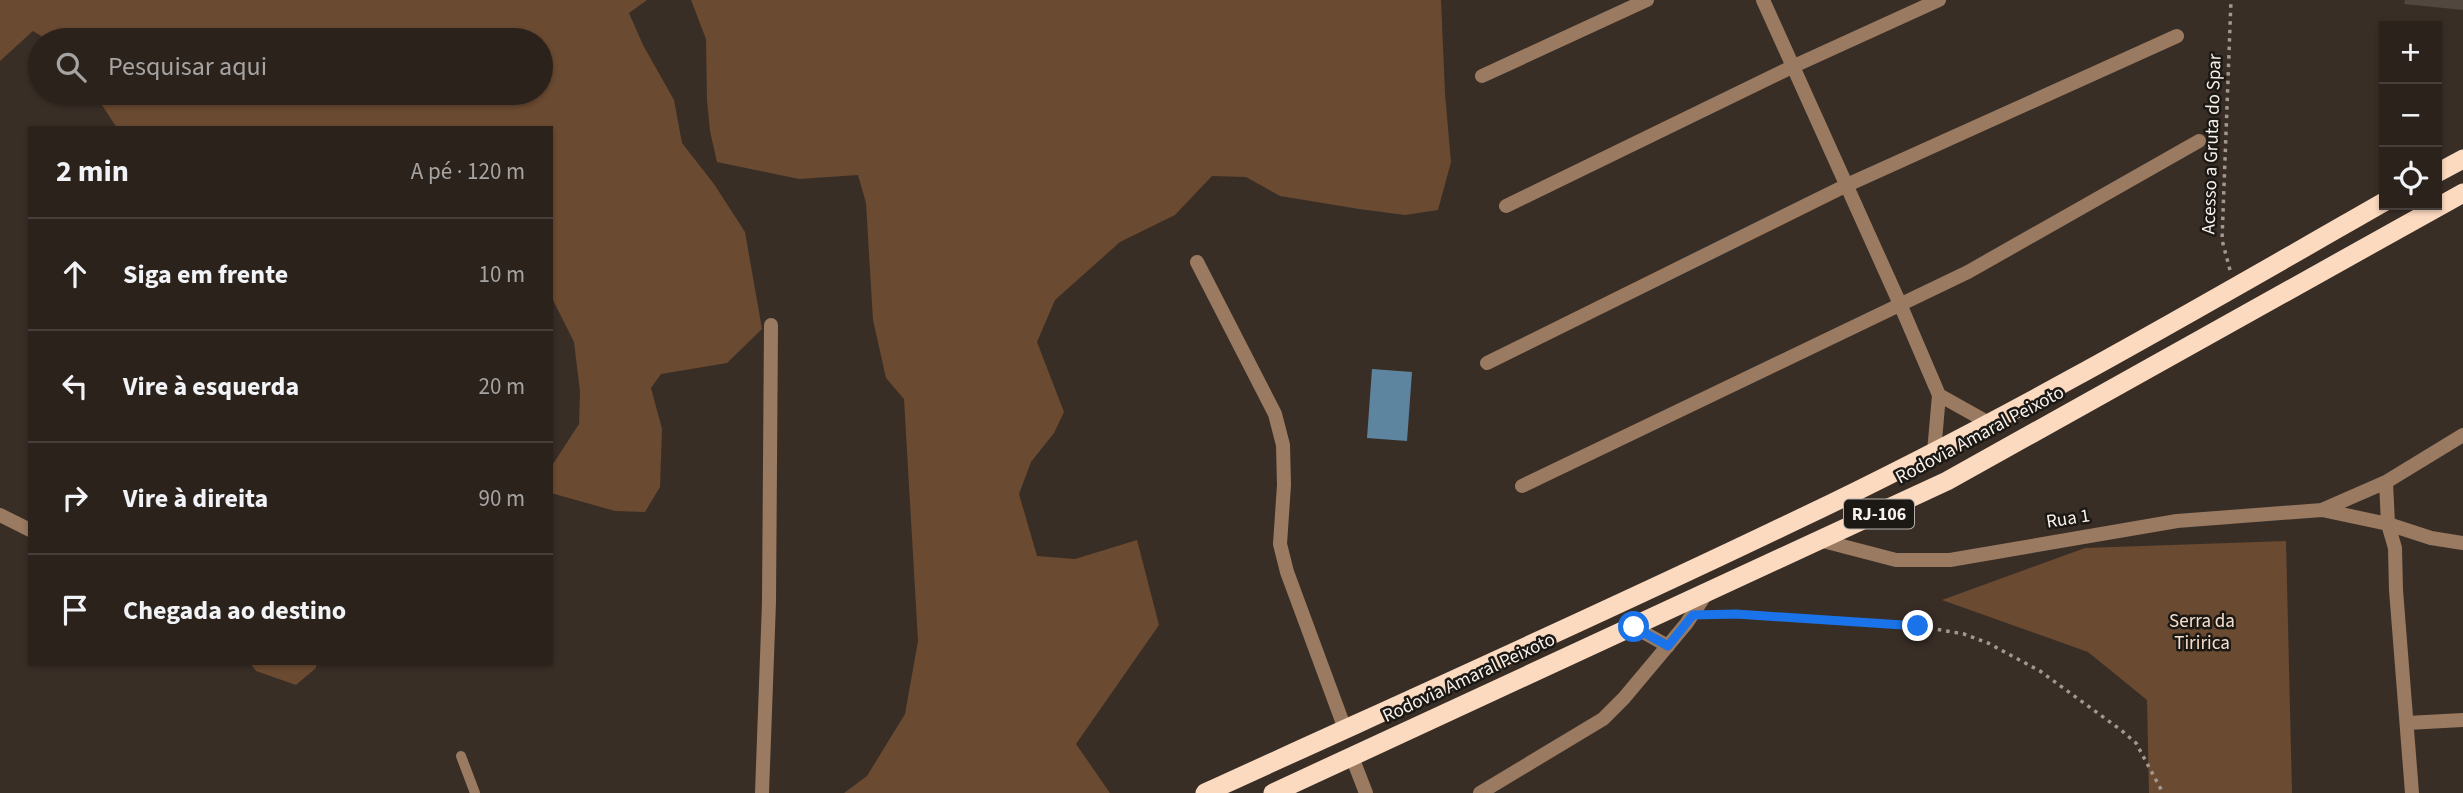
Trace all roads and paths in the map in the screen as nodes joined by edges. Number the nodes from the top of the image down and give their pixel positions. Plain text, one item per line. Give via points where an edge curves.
1 (1647, 0) edge
2 (1763, 0) edge
3 (1939, 0) edge
4 (2231, 0) edge
5 (2177, 36) dead end
6 (1794, 66) junction
7 (1482, 76) dead end
8 (2199, 141) dead end
9 (2463, 159) edge
10 (2442, 170) edge
11 (1847, 185) junction
12 (2463, 193) edge
13 (2379, 205) edge
14 (1506, 206) dead end
15 (1197, 262) dead end
16 (2234, 288) junction
17 (1900, 304) junction
18 (771, 325) dead end
19 (1487, 363) dead end
20 (1938, 395) junction
21 (1989, 423) junction
22 (2463, 435) edge
23 (1934, 452) junction
24 (2385, 482) junction
25 (1522, 486) dead end
26 (2322, 510) junction
27 (0, 515) edge
28 (2388, 524) junction
29 (28, 529) edge
30 (1823, 541) junction
31 (2463, 543) edge
32 (1706, 594) junction
33 (1693, 615) junction
34 (1634, 627) junction
35 (1668, 646) junction
36 (2463, 720) edge
37 (2407, 723) junction
38 (1345, 729) junction
39 (461, 756) dead end
40 (1352, 757) junction
41 (475, 793) edge
42 (762, 793) edge
43 (1205, 793) edge
44 (1273, 793) edge
45 (1366, 793) edge
46 (1480, 793) edge
47 (2163, 793) edge
48 (2412, 793) edge

1 - 7 street
2 - 6 street
3 - 6 street
4 - 16 path, Acesso a Gruta do Spar via 2222,240
5 - 11 street
6 - 11 street
6 - 14 street
8 - 17 street via 1968,272
9 - 10 highway
11 - 17 street
11 - 19 street
12 - 30 highway, Rodovia Amaral Peixoto / RJ-106 via 1947,481
13 - 16 highway, Rodovia Amaral Peixoto / RJ-106
15 - 38 street via 1275,414 1283,445 1280,544
16 - 21 highway, Rodovia Amaral Peixoto / RJ-106
17 - 20 street
17 - 25 street
18 - 42 street
20 - 21 street
20 - 23 street
21 - 23 highway, Rodovia Amaral Peixoto / RJ-106
22 - 24 street, Rua 1
23 - 38 highway, Rodovia Amaral Peixoto / RJ-106 via 1802,518
24 - 26 street, Rua 1
24 - 28 street
26 - 28 street, Rua 1
26 - 30 street, Rua 1 via 2177,521 1950,560 1896,560
27 - 29 street
28 - 31 street, Rua 1
28 - 37 street via 2395,548
30 - 32 highway, Rodovia Amaral Peixoto / RJ-106
32 - 33 street
32 - 34 highway, Rodovia Amaral Peixoto / RJ-106
33 - 35 street
33 - 47 path via 1918,626 1988,643 2040,671 2121,730 2136,743
34 - 35 street
34 - 40 highway, Rodovia Amaral Peixoto / RJ-106
35 - 46 street via 1603,719
36 - 37 street
37 - 48 street
38 - 43 highway, Rodovia Amaral Peixoto / RJ-106
39 - 41 lane
40 - 44 highway, Rodovia Amaral Peixoto / RJ-106
40 - 45 street

